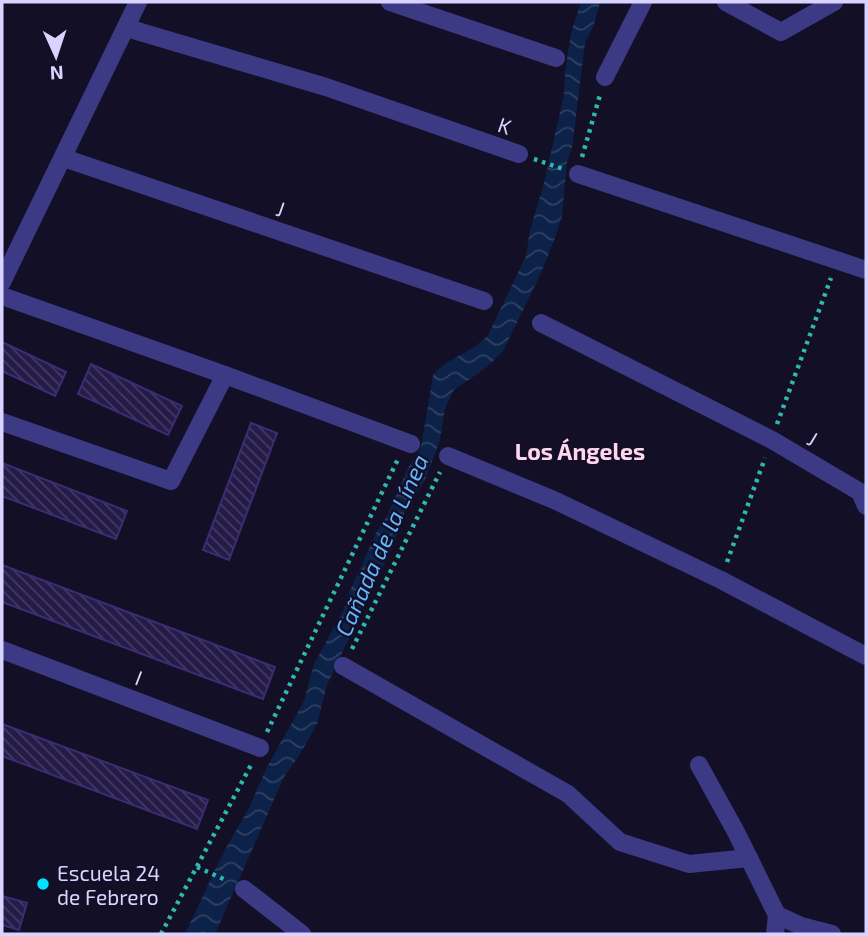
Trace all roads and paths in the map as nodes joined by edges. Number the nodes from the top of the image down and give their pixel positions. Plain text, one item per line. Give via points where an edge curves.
1 (138, 2) edge
2 (390, 2) edge
3 (643, 2) edge
4 (726, 2) edge
5 (834, 2) edge
6 (127, 28) junction
7 (556, 58) dead end
8 (605, 77) joint
9 (519, 154) joint
10 (64, 158) junction
11 (578, 174) junction
12 (866, 270) edge
13 (2, 282) edge
14 (2, 296) edge
15 (484, 301) dead end
16 (541, 323) dead end
17 (225, 375) junction
18 (2, 422) edge
19 (409, 444) joint
20 (448, 456) joint
21 (866, 506) edge
22 (2, 650) edge
23 (866, 656) edge
24 (343, 666) joint
25 (260, 748) junction
26 (699, 765) dead end
27 (749, 858) junction
28 (197, 867) junction
29 (244, 889) joint
30 (776, 915) junction
31 (161, 934) edge
32 (302, 934) edge
33 (775, 934) edge
34 (832, 934) edge

1 - 6 street
2 - 7 street
3 - 8 street
4 - 5 street via 781,32
6 - 9 street, K via 326,87
6 - 10 street
8 - 11 path
9 - 11 path, K
10 - 13 street
10 - 15 street, J
11 - 12 street
14 - 17 street
16 - 21 street, J via 772,440 860,492
17 - 18 street via 171,481
17 - 19 street
19 - 25 path
20 - 23 street via 721,580
20 - 24 path
22 - 25 street, I
24 - 27 street via 568,794 620,842 689,864
25 - 28 path
26 - 27 street
27 - 30 street
28 - 29 path
28 - 31 path
29 - 32 street
30 - 33 street
30 - 34 street

